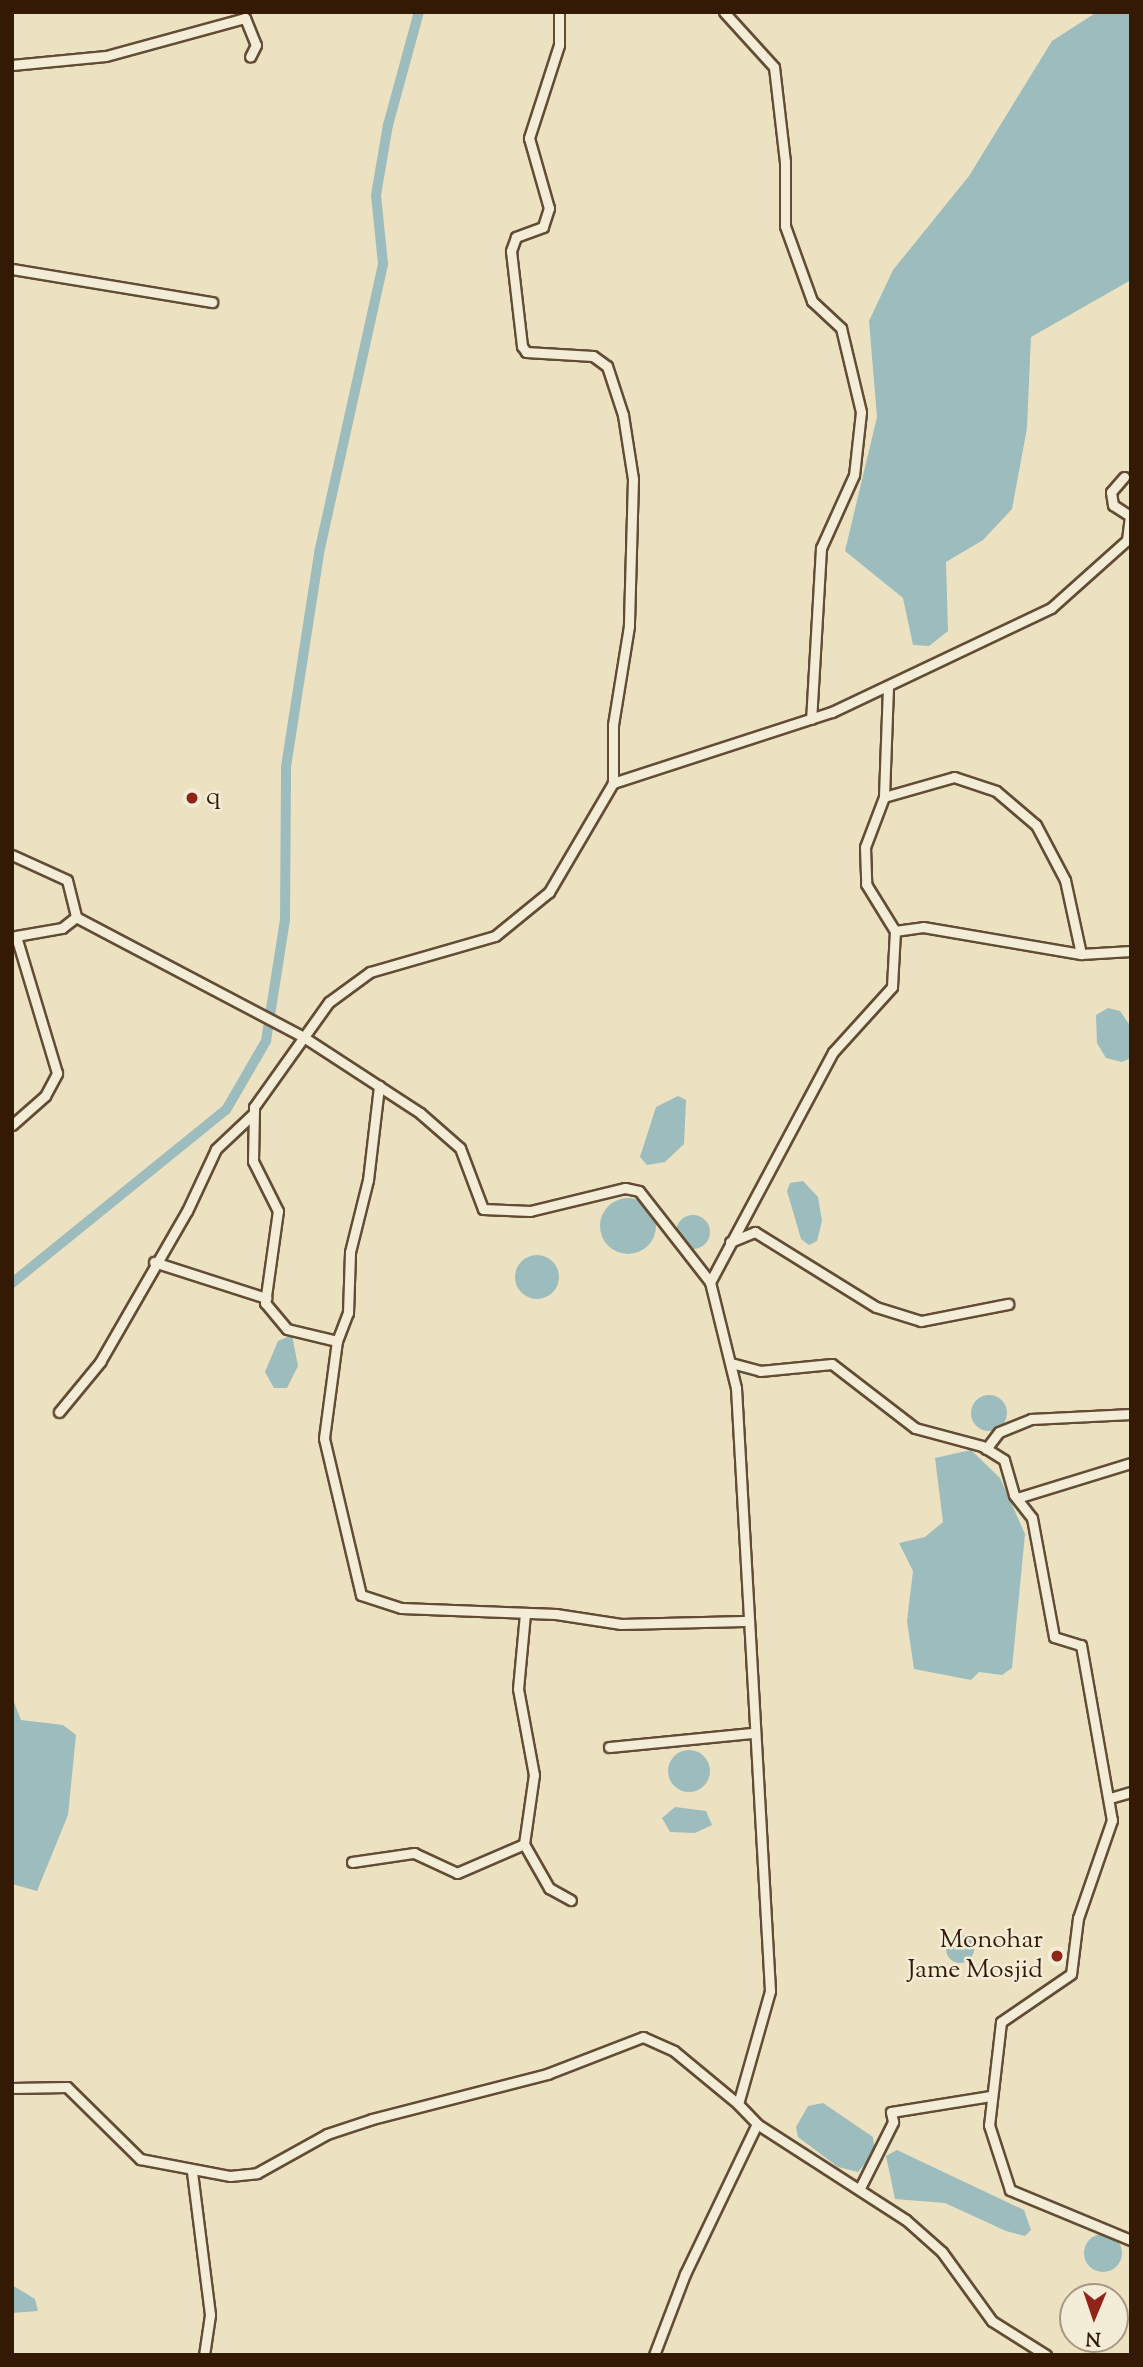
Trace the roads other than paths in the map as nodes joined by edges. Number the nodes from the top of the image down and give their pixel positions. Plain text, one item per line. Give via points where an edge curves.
1 (559, 12) edge
2 (724, 12) edge
3 (250, 57) dead end
4 (12, 65) edge
5 (12, 269) edge
6 (212, 302) dead end
7 (1124, 477) dead end
8 (888, 687) junction
9 (811, 719) junction
10 (613, 783) junction
11 (884, 797) junction
12 (12, 855) edge
13 (76, 917) junction
14 (895, 931) junction
15 (1131, 951) edge
16 (1081, 954) junction
17 (302, 1036) junction
18 (379, 1086) junction
19 (253, 1114) junction
20 (12, 1125) edge
21 (730, 1242) junction
22 (154, 1262) junction
23 (710, 1282) junction
24 (266, 1298) junction
25 (1007, 1304) dead end
26 (337, 1341) junction
27 (731, 1363) junction
28 (59, 1412) dead end
29 (1131, 1414) edge
30 (986, 1449) junction
31 (1131, 1463) edge
32 (1017, 1498) junction
33 (525, 1614) junction
34 (744, 1621) junction
35 (752, 1733) junction
36 (609, 1747) dead end
37 (1131, 1792) edge
38 (1110, 1798) junction
39 (524, 1844) junction
40 (352, 1862) dead end
41 (571, 1900) dead end
42 (12, 2088) edge
43 (990, 2096) junction
44 (738, 2104) junction
45 (757, 2124) junction
46 (192, 2172) junction
47 (861, 2186) junction
48 (1131, 2240) edge
49 (204, 2355) edge
50 (654, 2355) edge
51 (1046, 2355) edge

1 - 10 street via 559,45 528,138 549,208 543,227 516,237 511,251 522,346 526,352 593,356 607,366 625,425 633,479 629,625 613,724
2 - 9 street via 774,67 785,162 785,226 812,301 841,328 861,412 853,475 821,548
3 - 4 street via 256,45 245,18 106,56
5 - 6 street
7 - 8 street via 1111,492 1113,505 1130,516 1127,540 1051,608
8 - 9 street
8 - 11 street
9 - 10 street via 672,759
10 - 17 street via 549,891 495,936 370,972 329,1002
11 - 14 street via 865,848 866,884
11 - 16 street via 954,777 996,791 1036,825 1065,880
12 - 13 street via 66,880
13 - 17 street
13 - 20 street via 62,928 16,936 57,1073 45,1096
14 - 16 street via 923,927
14 - 21 street via 892,987 833,1052
15 - 16 street
17 - 18 street
17 - 19 street
18 - 23 street via 455,1140 483,1209 530,1211 609,1191 639,1191
18 - 26 street via 368,1180 350,1252 348,1313
19 - 22 street via 216,1149 187,1211
19 - 24 street via 253,1161 278,1211
21 - 23 street
21 - 25 street via 755,1233 876,1307 921,1321
22 - 24 street
22 - 28 street via 100,1362
23 - 27 street
24 - 26 street via 273,1319 287,1329
26 - 33 street via 324,1438 361,1595 401,1608
27 - 30 street via 760,1371 832,1364 915,1428
27 - 34 street
29 - 30 street via 1031,1419 999,1432
30 - 32 street via 1004,1460
31 - 32 street
32 - 38 street via 1032,1518 1054,1637 1081,1645
33 - 34 street via 621,1624
33 - 39 street via 518,1689 534,1774
34 - 35 street
35 - 36 street
35 - 44 street via 770,1990
37 - 38 street
38 - 43 street via 1112,1820 1078,1918 1071,1974 1002,2022
39 - 40 street via 457,1873 414,1853
39 - 41 street via 549,1888
42 - 46 street via 67,2087 140,2159
43 - 47 street via 891,2112 893,2122
43 - 48 street via 989,2125 1010,2190
44 - 45 street
44 - 46 street via 674,2050 643,2036 547,2074 327,2134 257,2173
45 - 47 street
45 - 50 street via 685,2274
46 - 49 street via 210,2315
47 - 51 street via 942,2252 992,2321

